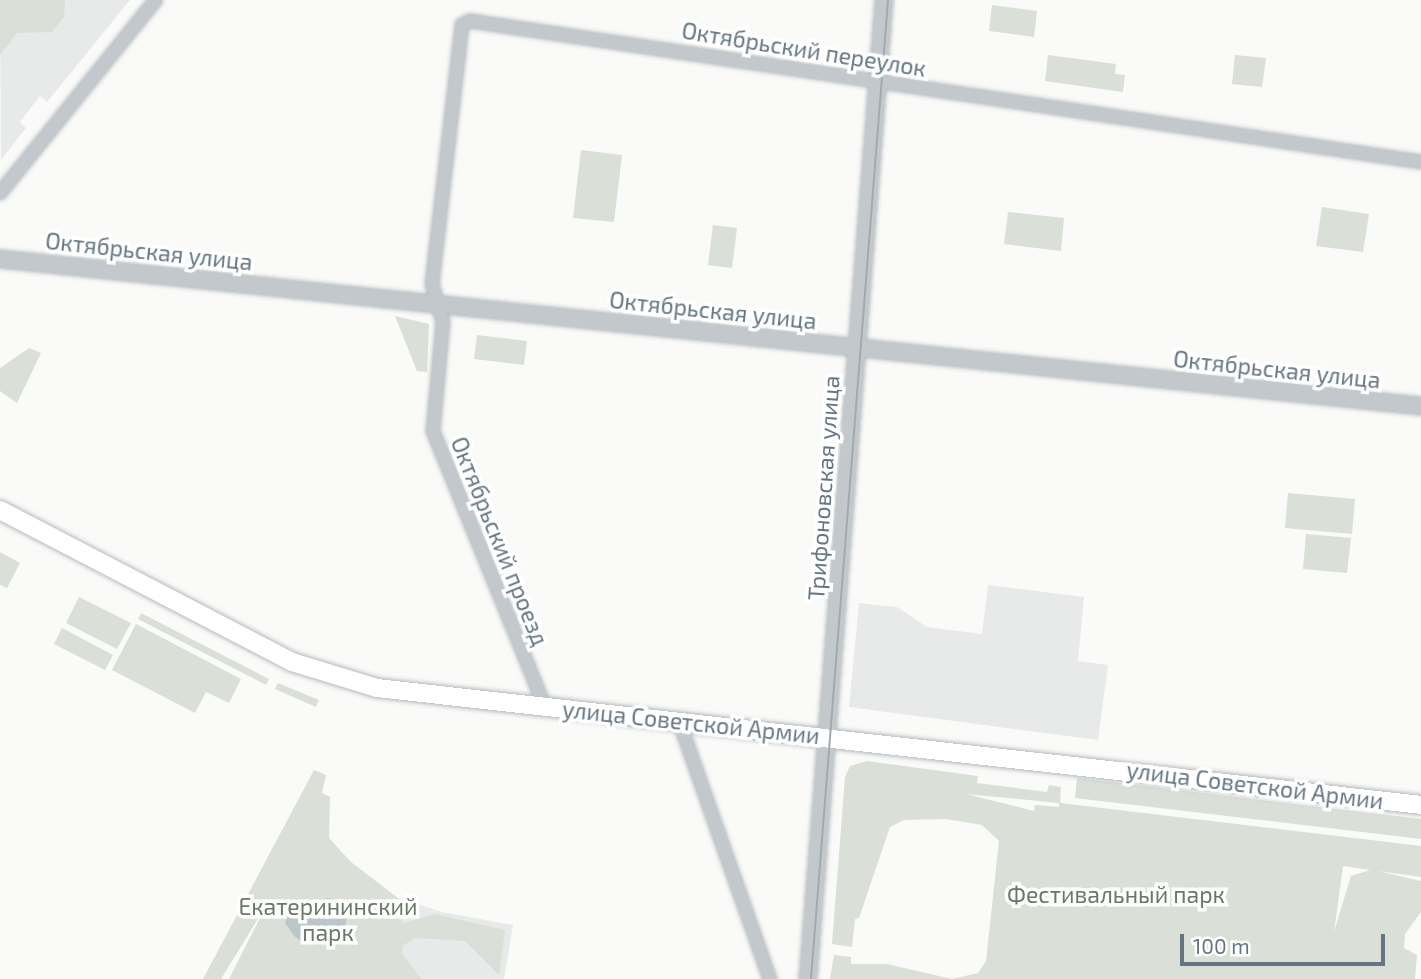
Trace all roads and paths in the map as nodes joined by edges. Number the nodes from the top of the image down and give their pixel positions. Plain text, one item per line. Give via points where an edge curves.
1 (156, 0) edge
2 (884, 0) edge
3 (876, 81) junction
4 (1421, 162) edge
5 (0, 192) edge
6 (0, 251) edge
7 (0, 259) edge
8 (21, 260) junction
9 (437, 306) junction
10 (855, 347) junction
11 (1421, 406) edge
12 (0, 510) edge
13 (545, 707) junction
14 (679, 721) junction
15 (829, 737) junction
16 (1421, 805) edge
17 (770, 979) edge
18 (808, 979) edge

1 - 5 street
2 - 3 street, Трифоновская улица
3 - 4 street, Октябрьский переулок
3 - 9 street, Октябрьский переулок via 470,21 462,25 432,284
3 - 10 street, Трифоновская улица
6 - 8 street
7 - 8 street, Октябрьская улица
8 - 9 street, Октябрьская улица
9 - 10 street, Октябрьская улица
9 - 13 street, Октябрьский проезд via 443,334 433,431
10 - 11 street, Октябрьская улица
10 - 15 street, Трифоновская улица
12 - 13 main road, улица Советской Армии via 303,666 380,689
13 - 14 main road, улица Советской Армии
14 - 15 main road, улица Советской Армии
14 - 17 street
15 - 16 main road, улица Советской Армии
15 - 18 street, Трифоновская улица

